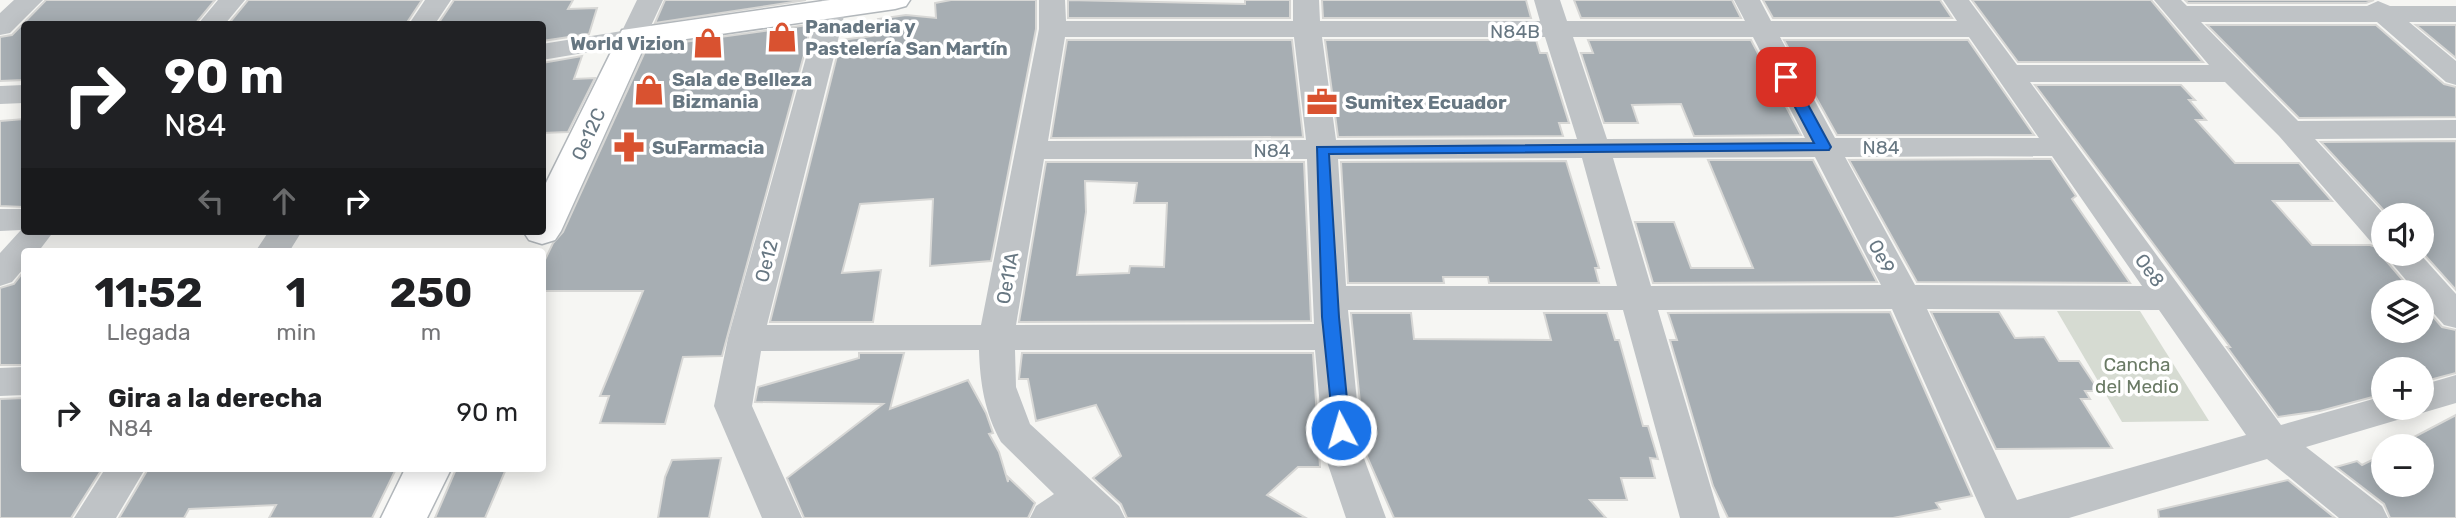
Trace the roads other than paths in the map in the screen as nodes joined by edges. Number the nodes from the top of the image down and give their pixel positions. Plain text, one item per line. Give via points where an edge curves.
1 (30, 0) edge
2 (232, 0) edge
3 (438, 0) edge
4 (650, 0) edge
5 (895, 0) edge
6 (1747, 0) edge
7 (1956, 0) edge
8 (833, 5) edge
9 (2173, 7) edge
10 (2376, 7) edge
11 (1052, 15) edge
12 (1306, 15) edge
13 (2456, 15) edge
14 (1552, 16) edge
15 (214, 21) edge
16 (424, 21) edge
17 (0, 27) edge
18 (1978, 29) junction
19 (1761, 31) junction
20 (633, 37) junction
21 (546, 51) edge
22 (2009, 74) junction
23 (2232, 74) junction
24 (2456, 76) edge
25 (21, 94) edge
26 (0, 95) edge
27 (2456, 129) edge
28 (2290, 130) junction
29 (1824, 147) junction
30 (2061, 147) junction
31 (1595, 149) junction
32 (1029, 150) junction
33 (1322, 150) junction
34 (551, 196) edge
35 (546, 215) edge
36 (21, 219) edge
37 (0, 220) edge
38 (2371, 220) edge
39 (21, 250) edge
40 (2411, 266) edge
41 (0, 274) edge
42 (1903, 295) junction
43 (1329, 298) junction
44 (1637, 299) junction
45 (2171, 299) junction
46 (2456, 316) edge
47 (997, 335) junction
48 (1332, 337) junction
49 (746, 338) junction
50 (21, 381) edge
51 (0, 382) edge
52 (2456, 389) edge
53 (2434, 395) edge
54 (2371, 414) edge
55 (2272, 442) junction
56 (124, 472) edge
57 (427, 472) edge
58 (1078, 511) edge
59 (94, 518) edge
60 (404, 518) edge
61 (782, 518) edge
62 (1366, 518) edge
63 (1700, 518) edge
64 (2005, 518) edge
65 (2012, 518) edge
66 (2368, 518) edge

1 - 17 street
2 - 15 street
3 - 16 street
4 - 20 street
5 - 8 main road
6 - 19 street, Oe9
7 - 18 street, Oe8
8 - 20 main road
8 - 49 street, Oe12
9 - 10 street
9 - 23 street
10 - 13 street
10 - 24 street
11 - 12 street, N84B
11 - 32 street, Oe11A
12 - 14 street, N84B
12 - 33 street
14 - 19 street, N84B
14 - 31 street
18 - 19 street, N84B
18 - 22 street, Oe8
19 - 29 street, Oe9
20 - 21 street
20 - 34 main road, Oe12C
22 - 23 street
22 - 30 street, Oe8
23 - 28 street
25 - 26 street
27 - 28 street
28 - 38 street
29 - 30 street, N84
29 - 31 street, N84
29 - 42 street, Oe9
30 - 45 street, Oe8
31 - 33 street, N84
31 - 44 street
32 - 33 street, N84
32 - 47 street, Oe11A
33 - 43 street
34 - 35 main road, Oe12C
36 - 37 street
39 - 41 street
40 - 46 street
42 - 44 street
42 - 45 street
42 - 64 street, Oe9
43 - 44 street
43 - 48 street
44 - 63 street
45 - 55 street, Oe8
47 - 48 street
47 - 49 street
47 - 58 street, Oe11A via 998,387 1014,432
48 - 62 street via 1343,453
49 - 61 street, Oe12 via 733,406
50 - 51 street
52 - 53 street
54 - 55 street
55 - 65 street
55 - 66 street, Oe8
56 - 59 street
57 - 60 main road

